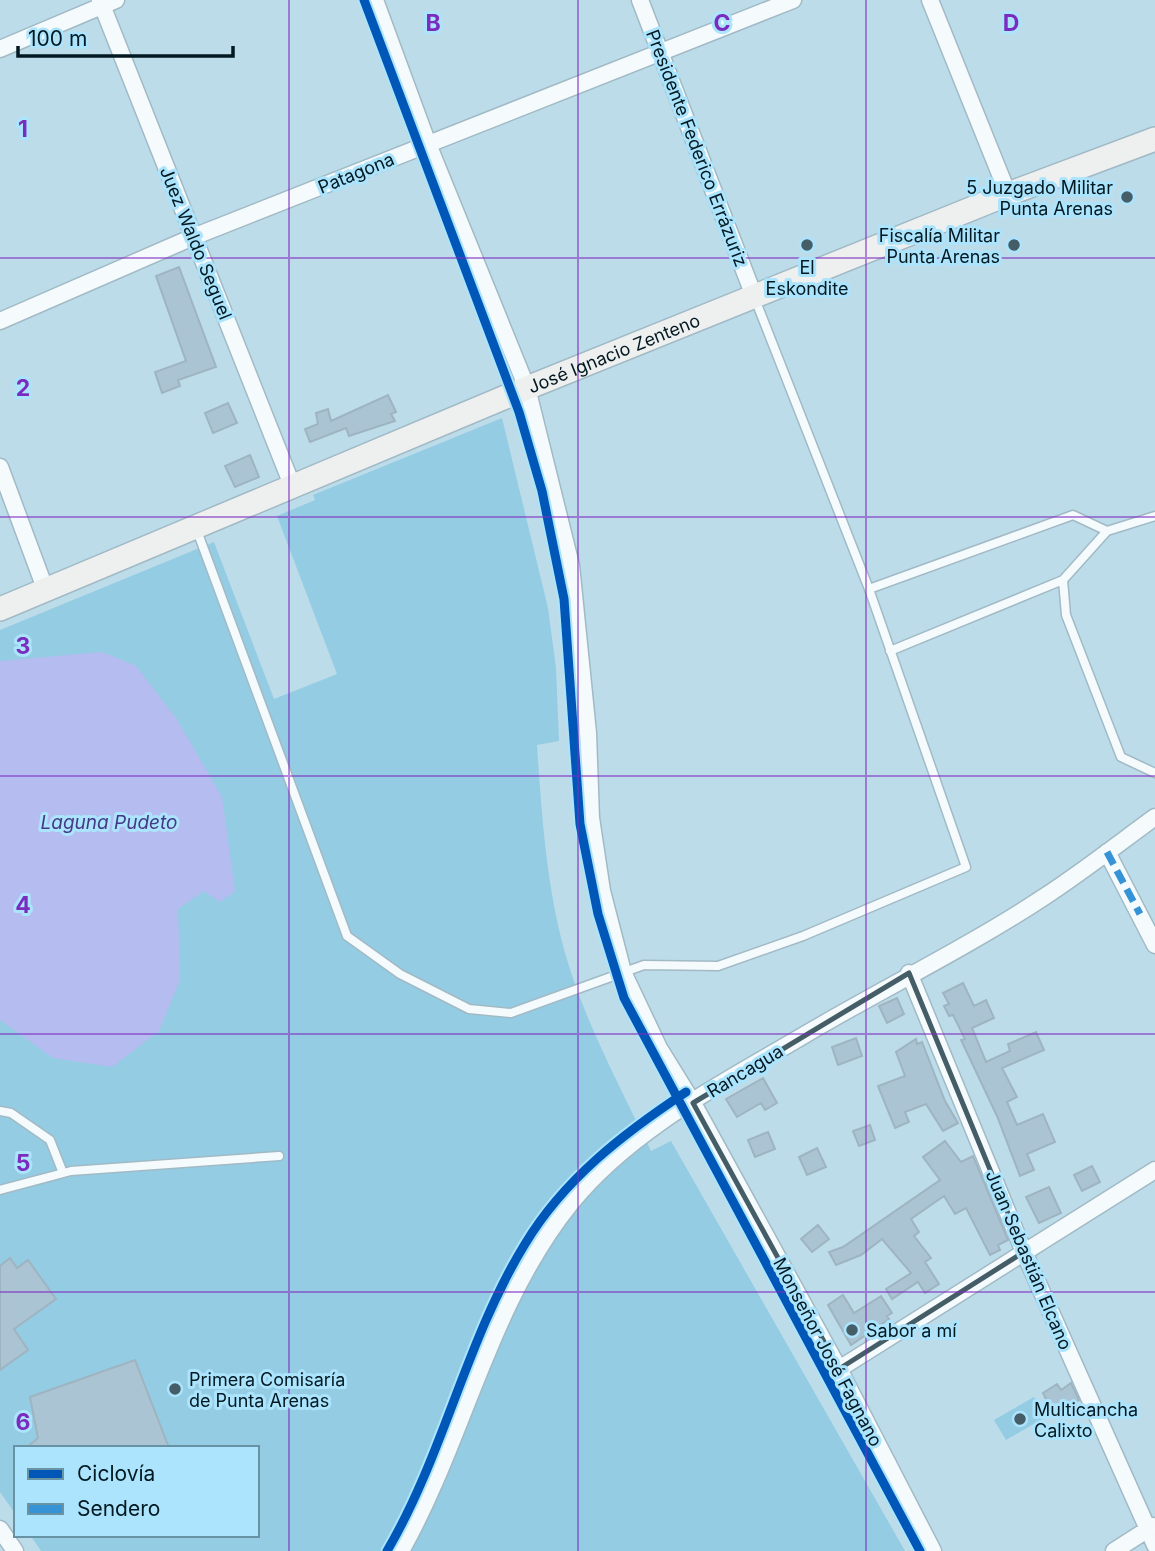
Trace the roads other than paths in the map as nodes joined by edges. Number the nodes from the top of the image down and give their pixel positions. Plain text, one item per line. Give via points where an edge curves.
1 (375, 0) edge
2 (640, 0) edge
3 (793, 0) edge
4 (930, 0) edge
5 (106, 2) edge
6 (0, 49) edge
7 (660, 52) junction
8 (1155, 139) edge
9 (428, 144) junction
10 (1008, 194) junction
11 (193, 237) junction
12 (754, 296) junction
13 (0, 321) edge
14 (527, 388) junction
15 (0, 467) edge
16 (292, 485) junction
17 (1155, 516) edge
18 (196, 527) junction
19 (1107, 531) junction
20 (1063, 580) junction
21 (869, 589) junction
22 (46, 591) junction
23 (0, 608) edge
24 (890, 651) junction
25 (1155, 773) edge
26 (1155, 817) edge
27 (1107, 852) junction
28 (1155, 945) edge
29 (623, 972) junction
30 (909, 973) junction
31 (693, 1103) junction
32 (0, 1111) edge
33 (279, 1156) dead end
34 (1155, 1170) edge
35 (63, 1173) junction
36 (0, 1190) edge
37 (1024, 1252) junction
38 (839, 1369) junction
39 (0, 1529) edge
40 (1152, 1533) edge
41 (15, 1551) edge
42 (401, 1551) edge
43 (933, 1551) edge
44 (1114, 1551) edge

1 - 9 street, Monseñor José Fagnano
2 - 7 street, Presidente Federico Errázuriz
3 - 7 street, Patagona
4 - 10 street
5 - 6 street
5 - 11 street, Juez Waldo Seguel
7 - 9 street, Patagona
7 - 12 street, Presidente Federico Errázuriz
8 - 10 street, José Ignacio Zenteno
9 - 11 street, Patagona
9 - 14 street, Monseñor José Fagnano
10 - 12 street, José Ignacio Zenteno
11 - 13 street, Patagona
11 - 16 street, Juez Waldo Seguel
12 - 14 street, José Ignacio Zenteno
12 - 21 lane
14 - 16 street, José Ignacio Zenteno
14 - 29 street, Monseñor José Fagnano via 571,565 588,733 591,818 602,891
15 - 22 street
16 - 18 street, José Ignacio Zenteno
17 - 19 lane
18 - 22 street, José Ignacio Zenteno
18 - 29 lane via 347,936 400,974 469,1009 511,1013
19 - 20 lane
19 - 21 lane via 1073,515
20 - 24 lane
20 - 25 lane via 1066,615 1121,757
21 - 24 lane
22 - 23 street, José Ignacio Zenteno
24 - 29 lane via 966,867 719,966 644,965
26 - 27 street, Rancagua
27 - 28 street
27 - 30 street, Rancagua via 1042,898
29 - 31 street, Monseñor José Fagnano via 659,1048
30 - 31 street, Rancagua
30 - 37 street, Juan Sebastián Elcano
31 - 38 street, Monseñor José Fagnano
31 - 42 street, Rancagua via 604,1168 544,1239 495,1327 443,1466
32 - 35 lane via 11,1113 50,1140
33 - 35 lane
34 - 37 street
35 - 36 lane
37 - 38 street
37 - 40 street, Juan Sebastián Elcano
38 - 43 street, Monseñor José Fagnano
39 - 41 street
40 - 44 street

